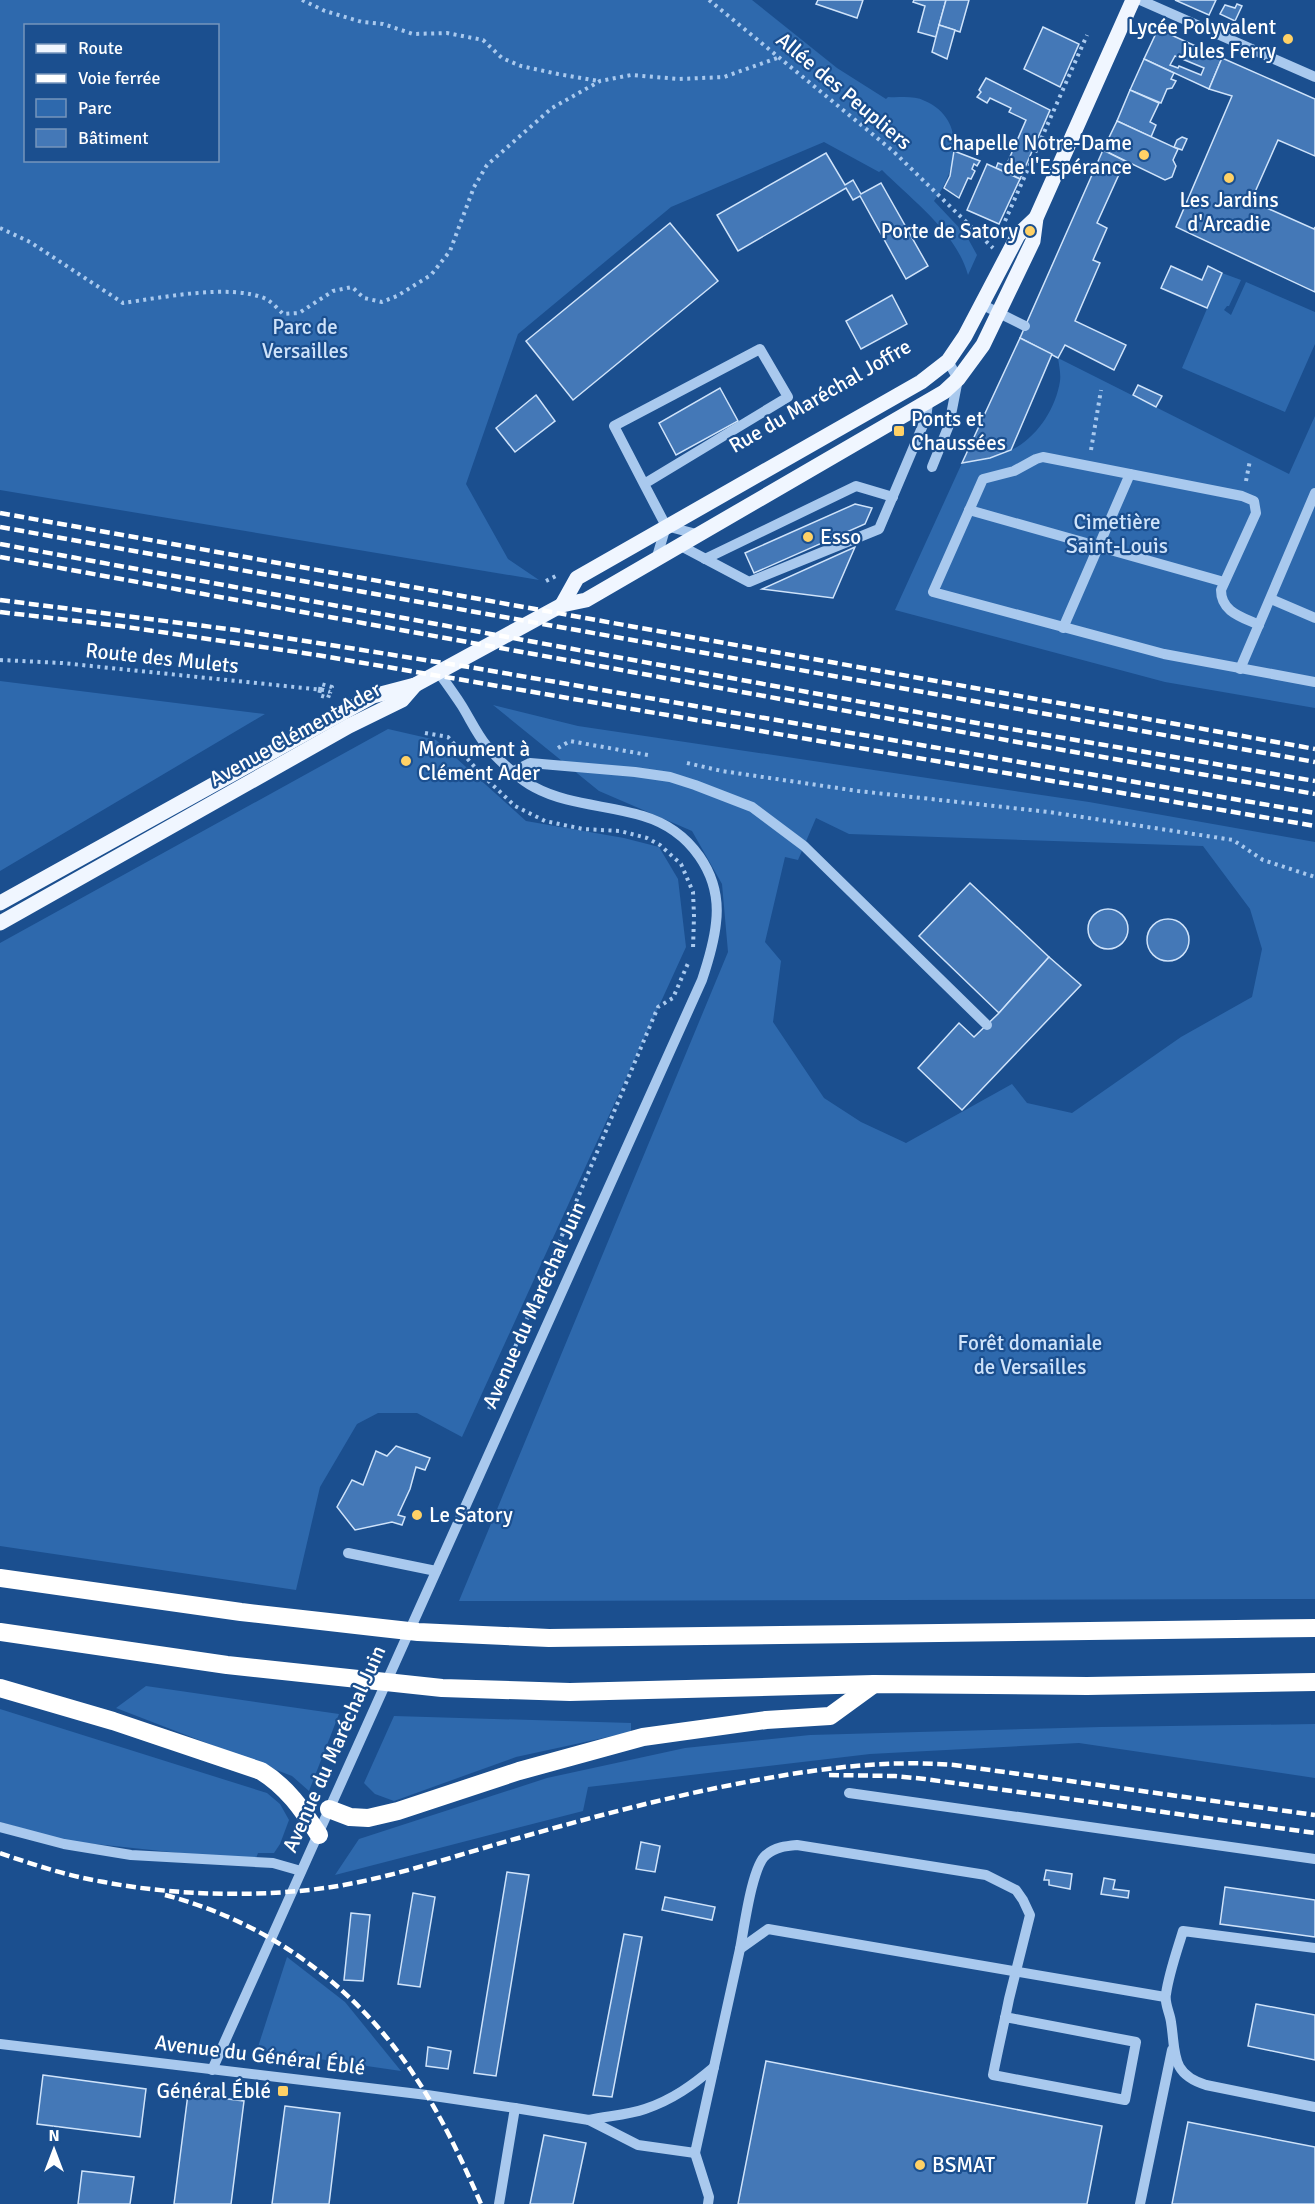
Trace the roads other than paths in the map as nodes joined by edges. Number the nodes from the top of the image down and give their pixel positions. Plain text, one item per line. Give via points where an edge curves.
1 (1133, 0) edge
2 (1140, 0) edge
3 (1315, 77) edge
4 (1036, 218) junction
5 (981, 304) junction
6 (999, 313) junction
7 (1025, 326) dead end
8 (948, 361) junction
9 (958, 379) junction
10 (928, 403) junction
11 (932, 467) dead end
12 (1130, 474) junction
13 (644, 484) junction
14 (1314, 497) edge
15 (893, 498) junction
16 (969, 510) junction
17 (666, 526) junction
18 (700, 535) junction
19 (681, 546) junction
20 (1099, 547) junction
21 (705, 559) junction
22 (656, 560) junction
23 (1224, 582) junction
24 (1271, 599) junction
25 (562, 604) junction
26 (1315, 618) edge
27 (1259, 625) junction
28 (1063, 628) junction
29 (1240, 669) junction
30 (440, 673) junction
31 (1315, 682) edge
32 (415, 685) junction
33 (514, 771) junction
34 (0, 903) edge
35 (0, 923) edge
36 (987, 1024) dead end
37 (348, 1554) dead end
38 (436, 1570) junction
39 (0, 1578) edge
40 (1315, 1628) edge
41 (0, 1632) edge
42 (1315, 1682) edge
43 (874, 1684) junction
44 (0, 1688) edge
45 (849, 1793) dead end
46 (329, 1809) junction
47 (0, 1827) edge
48 (319, 1835) junction
49 (1315, 1859) edge
50 (301, 1871) junction
51 (1315, 1948) edge
52 (740, 1949) junction
53 (1016, 1972) junction
54 (1165, 1997) junction
55 (1005, 2017) junction
56 (0, 2044) edge
57 (1172, 2047) junction
58 (714, 2067) junction
59 (212, 2070) junction
60 (1315, 2107) edge
61 (515, 2108) junction
62 (589, 2120) junction
63 (695, 2153) junction
64 (498, 2204) edge
65 (708, 2204) edge
66 (1140, 2204) edge

1 - 4 main road, Rue du Maréchal Joffre
2 - 3 street
4 - 5 main road, Rue du Maréchal Joffre via 1017,235
4 - 6 main road, Rue du Maréchal Joffre via 1033,241
5 - 6 street
5 - 8 main road, Rue du Maréchal Joffre
6 - 7 street
6 - 9 main road, Rue du Maréchal Joffre via 983,345
8 - 9 street
8 - 17 main road, Rue du Maréchal Joffre via 911,387
9 - 10 main road, Rue du Maréchal Joffre
9 - 11 street via 949,425
10 - 15 street via 926,418
10 - 18 main road, Rue du Maréchal Joffre
12 - 16 street via 1043,457 1014,471 983,479
12 - 20 street
12 - 23 street via 1254,501 1256,513
13 - 13 street via 614,426 760,349 788,397
13 - 17 street
14 - 24 street
15 - 21 street via 856,486
15 - 21 street via 879,529 749,582
16 - 20 street
16 - 28 street via 933,592
17 - 18 street
17 - 22 street
17 - 25 main road, Rue du Maréchal Joffre via 577,578
18 - 19 main road, Rue du Maréchal Joffre
19 - 21 street
19 - 22 main road, Rue du Maréchal Joffre
20 - 23 street
20 - 28 street
22 - 25 main road, Rue du Maréchal Joffre via 586,600
23 - 27 street via 1224,604
24 - 26 street
24 - 27 street
25 - 30 main road, Rue du Maréchal Joffre
27 - 29 street
28 - 29 street
29 - 31 street
30 - 32 main road, Rue du Maréchal Joffre
30 - 33 street, Avenue du Maréchal Juin via 486,745
32 - 34 main road, Avenue Clément Ader via 373,696
32 - 35 main road, Avenue Clément Ader via 402,700
33 - 36 street via 530,763 670,777 752,807 804,846
33 - 38 street, Avenue du Maréchal Juin via 532,787 555,796 644,816 677,833 696,849 705,864 715,894 717,921 702,981
37 - 38 street
38 - 46 street, Avenue du Maréchal Juin
39 - 40 highway via 382,1628 549,1638
41 - 43 highway via 227,1665 442,1688 570,1692
42 - 43 highway
43 - 46 highway via 830,1716 766,1720 644,1737 368,1818 350,1817
44 - 48 highway via 261,1772 290,1794
45 - 49 street
46 - 48 street, Avenue du Maréchal Juin
47 - 50 street via 64,1844 131,1855 273,1863
48 - 50 street, Avenue du Maréchal Juin
50 - 59 street, Avenue du Maréchal Juin
51 - 54 street via 1183,1930
52 - 53 street via 768,1929
52 - 53 street via 757,1868 765,1855 798,1845 986,1875 1016,1890 1030,1915
52 - 58 street
53 - 54 street
53 - 55 street
54 - 57 street
55 - 55 street via 993,2075 1125,2100 1136,2042
56 - 59 street, Avenue du Général Éblé
57 - 60 street via 1179,2070 1190,2080
57 - 66 street
58 - 62 street via 666,2101 643,2110
58 - 63 street
59 - 61 street, Avenue du Général Éblé
61 - 62 street, Avenue du Général Éblé
61 - 64 street
62 - 63 street via 638,2145
63 - 65 street

